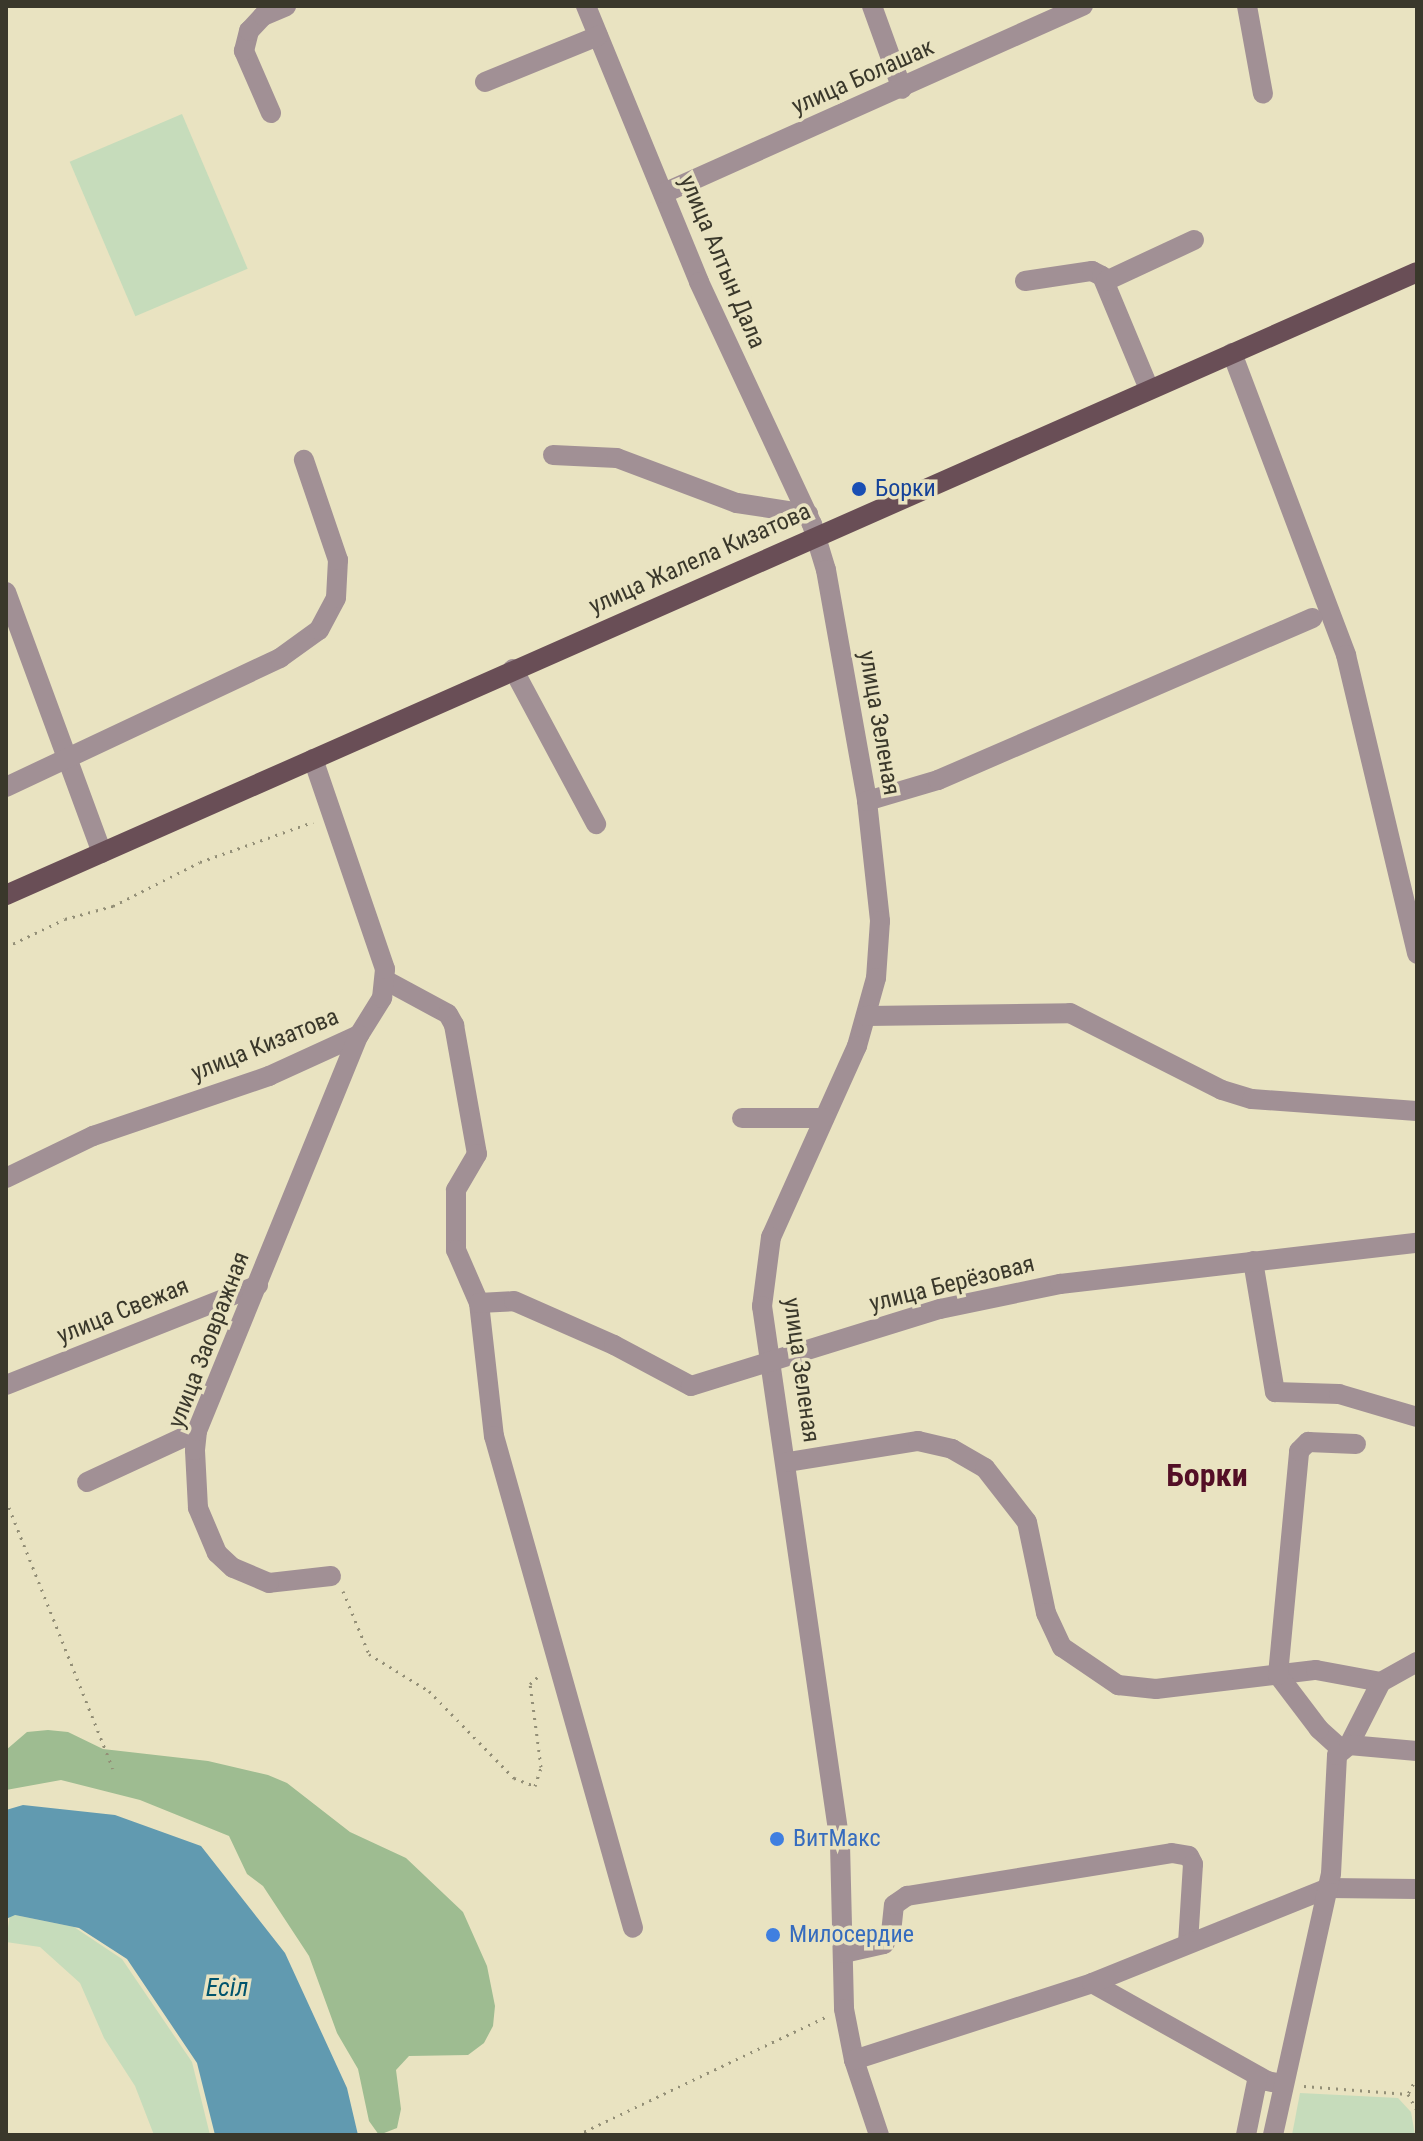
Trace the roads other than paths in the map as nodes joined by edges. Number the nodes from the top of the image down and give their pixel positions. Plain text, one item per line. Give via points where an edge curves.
1 (286, 6) edge
2 (586, 6) edge
3 (872, 6) edge
4 (1083, 6) edge
5 (1247, 6) edge
6 (598, 36) junction
7 (485, 82) dead end
8 (902, 89) junction
9 (1263, 94) dead end
10 (271, 113) dead end
11 (664, 193) junction
12 (1194, 240) dead end
13 (1417, 272) edge
14 (1025, 281) dead end
15 (1106, 281) junction
16 (1232, 353) junction
17 (1149, 389) junction
18 (553, 455) dead end
19 (304, 460) dead end
20 (808, 514) junction
21 (816, 537) junction
22 (6, 592) edge
23 (1313, 618) dead end
24 (513, 669) junction
25 (313, 759) junction
26 (65, 763) junction
27 (6, 787) edge
28 (867, 801) junction
29 (596, 824) dead end
30 (102, 853) junction
31 (6, 895) edge
32 (1417, 954) edge
33 (387, 981) junction
34 (867, 1016) junction
35 (359, 1035) junction
36 (1417, 1111) edge
37 (742, 1118) dead end
38 (824, 1118) junction
39 (6, 1178) edge
40 (1417, 1243) edge
41 (1253, 1261) junction
42 (258, 1285) junction
43 (479, 1303) junction
44 (770, 1363) junction
45 (6, 1385) edge
46 (1417, 1417) edge
47 (197, 1431) junction
48 (1356, 1444) dead end
49 (788, 1462) junction
50 (87, 1482) dead end
51 (331, 1576) road end
52 (1417, 1662) edge
53 (1278, 1675) junction
54 (1381, 1682) junction
55 (1345, 1747) junction
56 (1417, 1751) edge
57 (1328, 1888) junction
58 (1417, 1889) edge
59 (633, 1928) dead end
60 (1188, 1943) junction
61 (844, 1953) junction
62 (1092, 1983) junction
63 (854, 2060) junction
64 (1258, 2076) junction
65 (1282, 2084) junction
66 (879, 2135) edge
67 (1246, 2135) edge
68 (1273, 2135) edge

1 - 10 street via 263,16 249,31 244,51
2 - 6 street, улица Алтын Дала
3 - 8 street
4 - 8 street, улица Болашак
5 - 9 street
6 - 7 street
6 - 11 street, улица Алтын Дала
8 - 11 street, улица Болашак
11 - 20 street, улица Алтын Дала via 699,282
12 - 15 street
13 - 16 main road, улица Жалела Кизатова
14 - 15 street via 1092,271
15 - 17 street
16 - 17 main road, улица Жалела Кизатова
16 - 32 street via 1346,655
17 - 21 main road, улица Жалела Кизатова
18 - 20 street via 617,458 737,503
19 - 26 street via 338,560 336,598 319,630 280,658
20 - 21 street, улица Алтын Дала
21 - 24 main road, улица Жалела Кизатова
21 - 28 street, улица Зеленая
22 - 26 street
23 - 28 street via 938,780
24 - 25 main road, улица Жалела Кизатова
24 - 29 street
25 - 30 main road, улица Жалела Кизатова
25 - 33 street
26 - 27 street
26 - 30 street
28 - 34 street, улица Зеленая via 880,921
30 - 31 main road, улица Жалела Кизатова
33 - 35 street, улица Кизатова
33 - 43 street via 448,1014 454,1025 477,1154 456,1190 454,1233
34 - 36 street via 1070,1013 1222,1090 1252,1099
34 - 38 street, улица Зеленая
35 - 39 street, улица Кизатова via 269,1076 93,1136
35 - 42 street, улица Заовражная
37 - 38 street
38 - 44 street, улица Зеленая via 771,1237 762,1306
40 - 41 street, улица Берёзовая
41 - 44 street, улица Берёзовая via 1060,1284 955,1306
41 - 46 street via 1275,1392 1339,1394
42 - 45 street, улица Свежая
42 - 47 street, улица Заовражная
43 - 44 street, улица Берёзовая via 514,1301 691,1386
43 - 59 street via 494,1436
44 - 49 street, улица Зеленая
47 - 50 street
47 - 51 street, улица Заовражная via 198,1508 217,1553 233,1568 269,1583
48 - 53 street via 1308,1442 1299,1451
49 - 53 street via 876,1444 918,1441 952,1449 985,1468 1009,1493 1027,1522 1046,1613 1062,1647 1092,1671 1118,1685 1156,1689
49 - 61 street, улица Зеленая via 840,1844
52 - 54 street
53 - 54 street via 1316,1670
53 - 55 street via 1319,1729
54 - 55 street
55 - 56 street
55 - 57 street
57 - 58 street
57 - 60 street
57 - 65 street
60 - 61 street via 1193,1864 1189,1856 1172,1853 907,1896 894,1905 891,1933 884,1944
60 - 62 street
61 - 63 street, улица Зеленая via 844,2009
62 - 63 street
62 - 64 street
63 - 66 street, улица Зеленая
64 - 65 street
64 - 67 street
65 - 68 street

